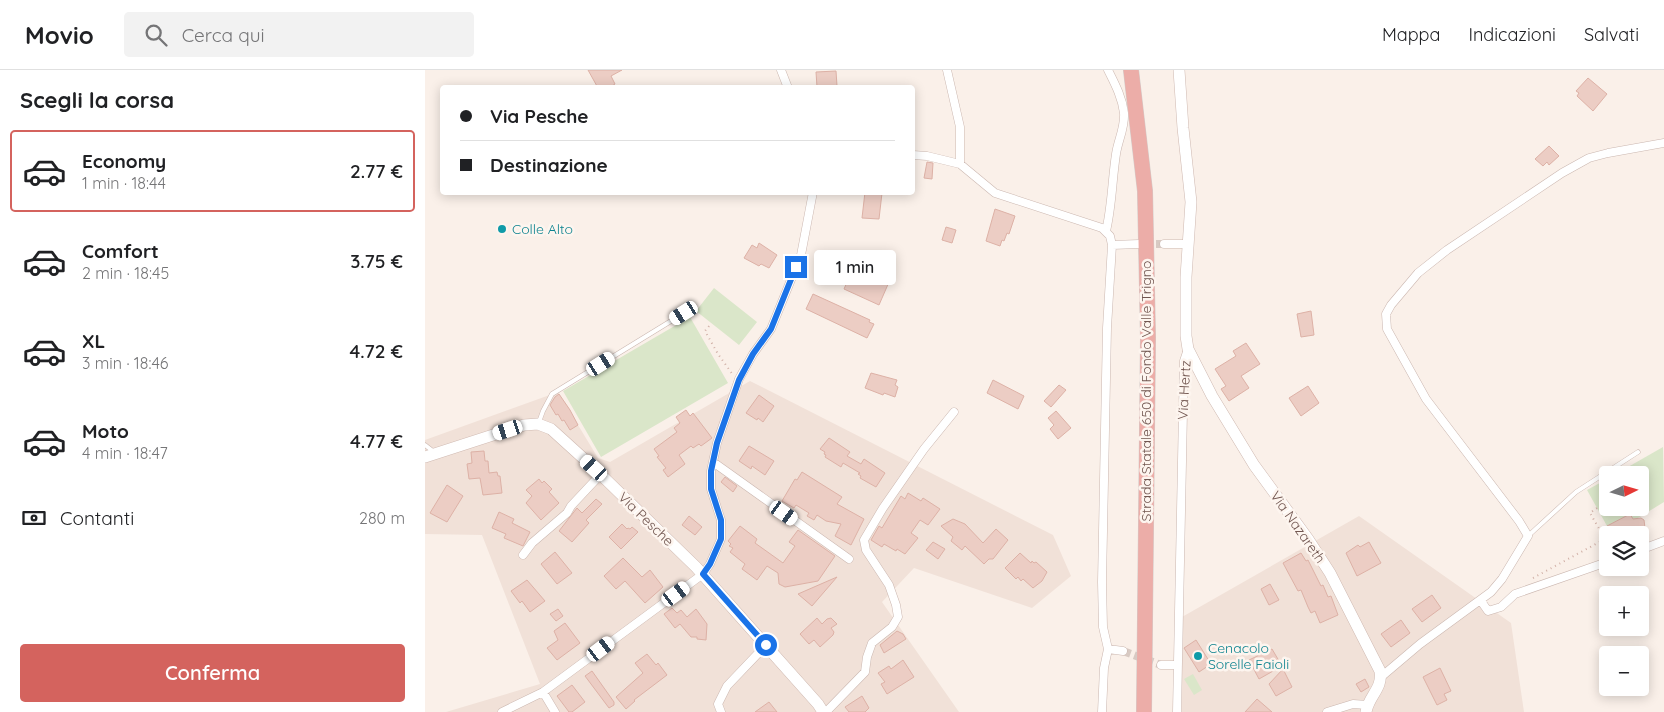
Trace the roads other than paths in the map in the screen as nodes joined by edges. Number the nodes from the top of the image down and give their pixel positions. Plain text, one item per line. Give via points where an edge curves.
1 (781, 70) edge
2 (947, 70) edge
3 (1108, 70) edge
4 (1131, 70) edge
5 (1179, 70) edge
6 (787, 85) edge
7 (1664, 143) edge
8 (915, 155) edge
9 (960, 164) junction
10 (812, 195) edge
11 (1106, 231) junction
12 (1139, 244) tunnel mouth
13 (1164, 244) tunnel mouth
14 (1188, 244) junction
15 (1111, 245) junction
16 (684, 313) dead end
17 (1188, 349) junction
18 (954, 412) dead end
19 (538, 424) junction
20 (425, 445) edge
21 (1638, 452) dead end
22 (431, 455) edge
23 (713, 462) junction
24 (601, 474) junction
25 (1528, 536) junction
26 (1664, 541) edge
27 (1649, 547) edge
28 (523, 555) dead end
29 (849, 559) dead end
30 (1599, 565) edge
31 (703, 574) junction
32 (1481, 601) junction
33 (766, 645) junction
34 (1107, 649) junction
35 (1123, 651) tunnel mouth
36 (1161, 665) tunnel mouth
37 (1177, 665) junction
38 (1145, 668) junction
39 (1381, 677) junction
40 (543, 692) junction
41 (1366, 708) edge
42 (502, 712) edge
43 (555, 712) edge
44 (721, 712) edge
45 (825, 712) edge
46 (1102, 712) edge
47 (1135, 712) edge
48 (1143, 712) edge
49 (1177, 712) edge
50 (1327, 712) edge

1 - 6 street
2 - 9 street via 960,127
3 - 11 street via 1119,92 1124,116
4 - 38 highway, Strada Statale 650 di Fondo Valle Trigno via 1145,191 1148,338
5 - 14 street, Via Hertz via 1191,202
7 - 25 street via 1609,152 1589,158 1562,173 1418,273 1386,314 1387,329 1426,399
8 - 9 street
9 - 11 street via 995,193
10 - 23 street via 801,255 771,329 739,380
11 - 15 street
12 - 15 street
13 - 14 street
14 - 17 street, Via Hertz
15 - 34 street via 1102,582
16 - 19 lane via 552,394
17 - 37 street, Via Hertz via 1184,361
17 - 39 street, Via Nazareth via 1254,465 1330,573
18 - 45 street via 924,449 864,540 866,550 889,585 898,617 892,627 872,643 865,672
19 - 22 street via 524,425
19 - 24 street, Via Pesche via 551,429
20 - 22 lane
21 - 25 lane via 1576,492
23 - 29 street
23 - 31 street via 711,489 721,520 721,539
24 - 28 street
24 - 31 street, Via Pesche
25 - 32 street via 1502,579
26 - 27 street
30 - 32 street via 1515,594 1501,607 1488,611
31 - 33 street, Via Pesche
31 - 40 street
32 - 39 street
33 - 44 street via 727,686 718,704
33 - 45 street, Via Pesche
34 - 35 street
34 - 46 street
36 - 37 street
37 - 49 street, Via Hertz
38 - 47 highway
38 - 48 highway, Strada Statale 650 di Fondo Valle Trigno
39 - 41 street
40 - 42 street
40 - 43 street
41 - 50 street via 1353,704

